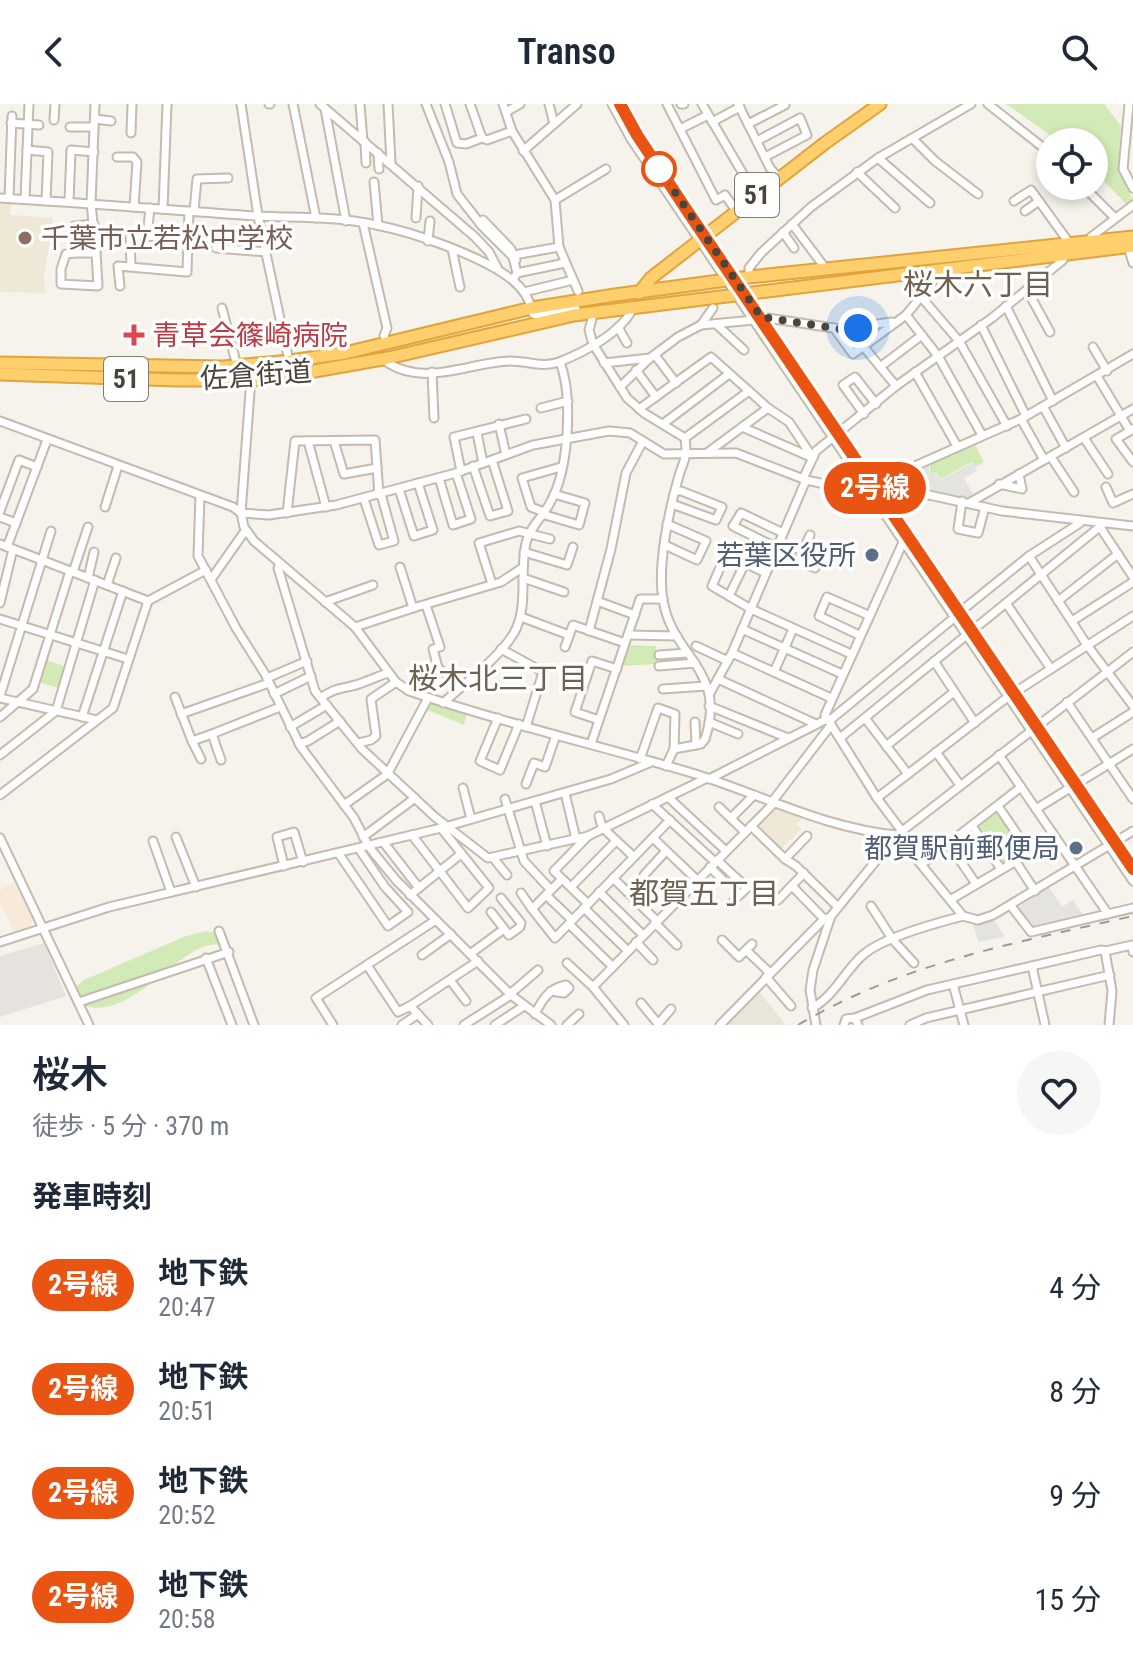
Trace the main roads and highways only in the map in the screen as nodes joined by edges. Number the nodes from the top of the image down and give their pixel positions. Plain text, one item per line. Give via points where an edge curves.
1 (880, 104) edge
2 (1131, 243) edge
3 (1067, 249) junction
4 (639, 292) junction
5 (634, 306) junction
6 (0, 363) edge
7 (0, 374) edge

1 - 4 highway, 51
2 - 3 highway, 51
2 - 3 highway, 51 via 1090,242
3 - 4 highway, 51 via 826,269
3 - 5 highway, 51
4 - 5 highway, 51
4 - 6 highway, 佐倉街道 / 51 via 532,308 387,344 290,361 237,366
5 - 7 highway, 佐倉街道 / 51 via 545,320 388,358 253,380

